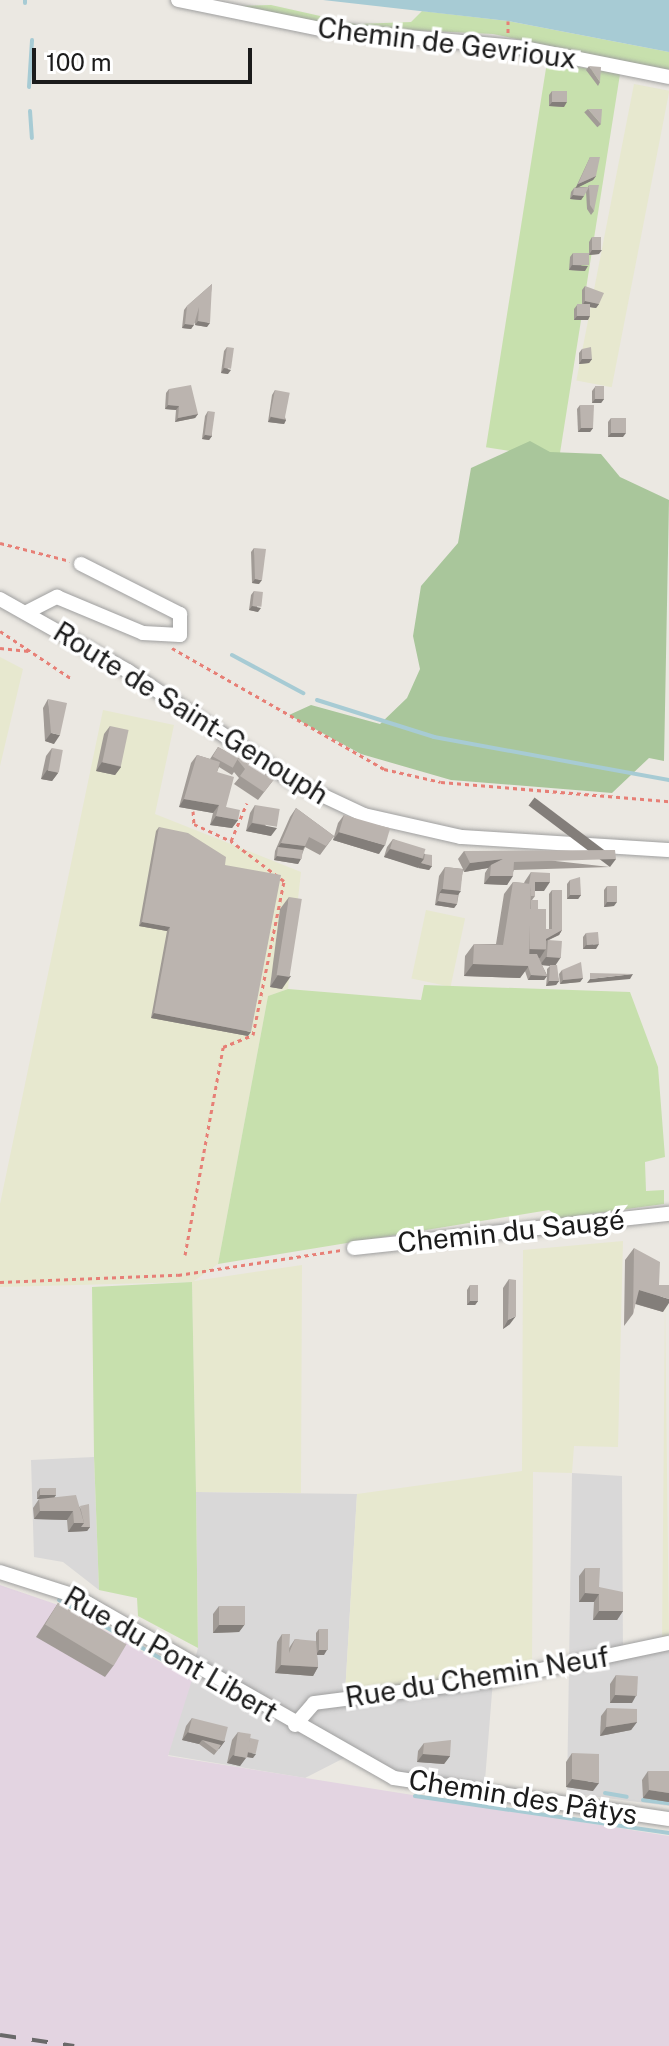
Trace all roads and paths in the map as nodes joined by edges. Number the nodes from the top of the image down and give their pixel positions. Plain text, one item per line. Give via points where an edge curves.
1 (178, 0) edge
2 (508, 21) dead end
3 (508, 35) dead end
4 (669, 77) edge
5 (0, 543) edge
6 (81, 564) joint
7 (0, 599) edge
8 (27, 612) junction
9 (0, 631) edge
10 (168, 639) junction
11 (0, 648) edge
12 (31, 651) junction
13 (72, 679) dead end
14 (669, 801) edge
15 (247, 803) dead end
16 (193, 811) edge
17 (231, 841) junction
18 (669, 850) edge
19 (669, 1214) edge
20 (354, 1248) joint
21 (185, 1255) dead end
22 (0, 1282) edge
23 (0, 1572) edge
24 (669, 1643) edge
25 (295, 1725) junction
26 (669, 1819) edge

1 - 4 street, Chemin de Gevrioux via 321,29 524,48
2 - 3 path
5 - 6 path
6 - 10 street via 183,617 180,635
7 - 8 street, Route de Saint-Genouph
8 - 10 street via 57,597
8 - 18 street, Route de Saint-Genouph via 294,782 364,815 461,837
9 - 12 path
10 - 14 path via 173,649 318,738 384,769 472,786
11 - 12 path
12 - 13 path
15 - 17 path
16 - 17 path via 194,824
17 - 21 path via 274,869 284,886 253,1035 223,1047
19 - 20 street, Chemin du Saugé
20 - 22 path via 178,1275
23 - 25 street, Rue du Pont Libert via 75,1596
24 - 25 street, Rue du Chemin Neuf via 493,1680 314,1703
25 - 26 street, Chemin des Pâtys via 374,1770 415,1783

